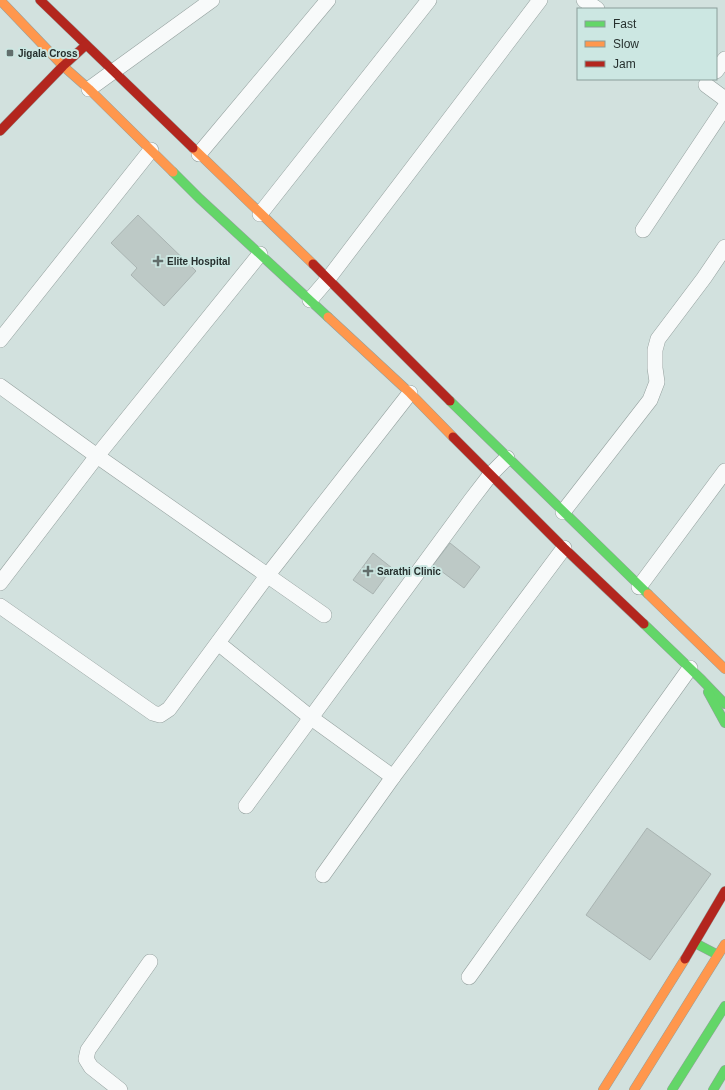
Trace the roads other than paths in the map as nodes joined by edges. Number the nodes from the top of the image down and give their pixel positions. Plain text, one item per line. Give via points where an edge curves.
1 (0, 0) edge
2 (40, 0) edge
3 (212, 0) edge
4 (328, 0) edge
5 (429, 0) edge
6 (540, 0) edge
7 (584, 0) edge
8 (596, 8) edge
9 (86, 45) junction
10 (725, 59) edge
11 (63, 66) junction
12 (717, 70) edge
13 (114, 72) junction
14 (704, 81) edge
15 (89, 89) junction
16 (725, 99) edge
17 (725, 107) edge
18 (0, 131) edge
19 (151, 150) junction
20 (198, 154) junction
21 (260, 214) junction
22 (644, 230) dead end
23 (725, 246) edge
24 (260, 254) junction
25 (328, 279) junction
26 (310, 300) junction
27 (0, 340) edge
28 (0, 386) edge
29 (410, 393) junction
30 (97, 456) junction
31 (507, 458) junction
32 (725, 471) edge
33 (491, 474) junction
34 (563, 512) junction
35 (564, 548) junction
36 (267, 576) junction
37 (0, 583) edge
38 (640, 587) junction
39 (0, 606) edge
40 (324, 615) dead end
41 (218, 643) junction
42 (716, 661) junction
43 (725, 664) edge
44 (725, 669) edge
45 (695, 673) junction
46 (725, 704) edge
47 (310, 717) junction
48 (725, 722) edge
49 (393, 777) junction
50 (246, 806) dead end
51 (323, 875) dead end
52 (725, 891) edge
53 (695, 943) junction
54 (725, 944) edge
55 (718, 955) junction
56 (150, 962) dead end
57 (469, 977) dead end
58 (725, 1006) edge
59 (725, 1070) edge
60 (120, 1090) edge
61 (603, 1090) edge
62 (634, 1090) edge
63 (672, 1090) edge
64 (712, 1090) edge

1 - 11 main road
2 - 9 main road
3 - 13 street
4 - 20 street
5 - 21 street
6 - 25 street
7 - 8 street
9 - 11 main road
9 - 13 main road
10 - 12 street
11 - 15 main road
11 - 18 main road
13 - 15 street
13 - 20 main road
14 - 16 street
15 - 19 main road
17 - 22 street
19 - 24 main road
19 - 27 street
20 - 21 main road
21 - 25 main road
23 - 34 street via 658,339 655,350 657,382 650,400
24 - 26 main road
24 - 30 street
25 - 26 street
25 - 31 main road
26 - 29 main road
28 - 30 street
29 - 33 main road
29 - 36 street
30 - 36 street
30 - 37 street
31 - 33 street
31 - 34 main road
32 - 38 street
33 - 35 main road
33 - 47 street
34 - 38 main road
35 - 45 main road
35 - 49 street
36 - 40 street
36 - 41 street
38 - 42 main road
39 - 41 street via 153,713 160,715 169,709
41 - 47 street
42 - 43 main road
42 - 44 main road
45 - 46 main road
45 - 48 main road
45 - 57 street
47 - 49 street
47 - 50 street
49 - 51 street
52 - 53 main road
53 - 55 main road
53 - 61 main road
54 - 55 main road
55 - 62 main road
56 - 60 street via 88,1050 86,1059 91,1067
58 - 63 main road
59 - 64 main road

